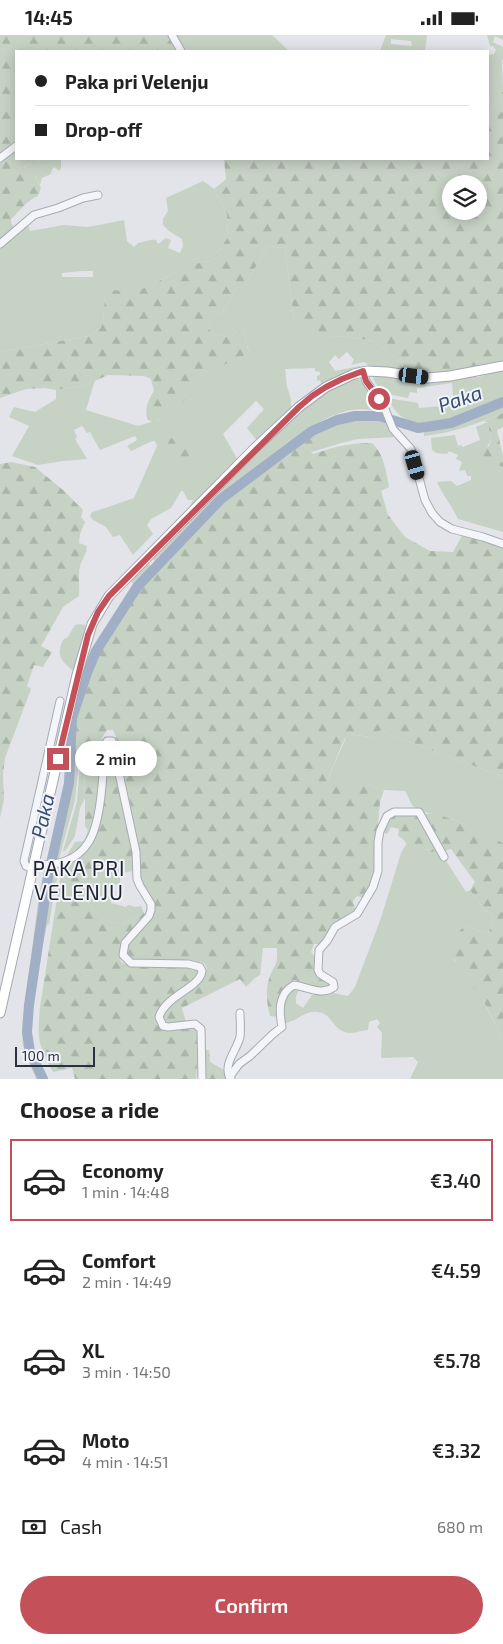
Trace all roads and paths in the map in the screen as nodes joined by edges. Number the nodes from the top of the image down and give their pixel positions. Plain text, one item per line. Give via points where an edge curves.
1 (172, 35) edge
2 (180, 50) edge
3 (15, 147) edge
4 (0, 158) edge
5 (98, 195) dead end
6 (0, 244) edge
7 (503, 366) edge
8 (363, 371) junction
9 (503, 545) edge
10 (60, 701) dead end
11 (444, 857) dead end
12 (33, 866) junction
13 (0, 1013) edge
14 (240, 1013) dead end
15 (202, 1079) edge
16 (230, 1079) edge

1 - 2 street
3 - 4 street
5 - 6 street via 34,215
7 - 8 main road via 428,378
8 - 9 street via 393,429 411,449 425,500 432,513 452,529
8 - 12 main road via 326,387 299,407 119,586 98,612 79,667
10 - 12 street via 24,861 26,866
11 - 16 street via 419,812 394,812 387,816 380,831 374,887 357,914 335,927 320,949 318,970 333,982 334,987 318,991 294,985 289,988 280,1008 282,1027 239,1064
12 - 13 main road
12 - 15 street via 60,863 83,850 93,834 99,806 105,745 112,741 136,852 137,879 151,910 125,943 123,955 131,963 200,967 202,975 199,980 165,1004 159,1017 163,1026 195,1024 201,1029
14 - 16 street via 239,1038 227,1068

